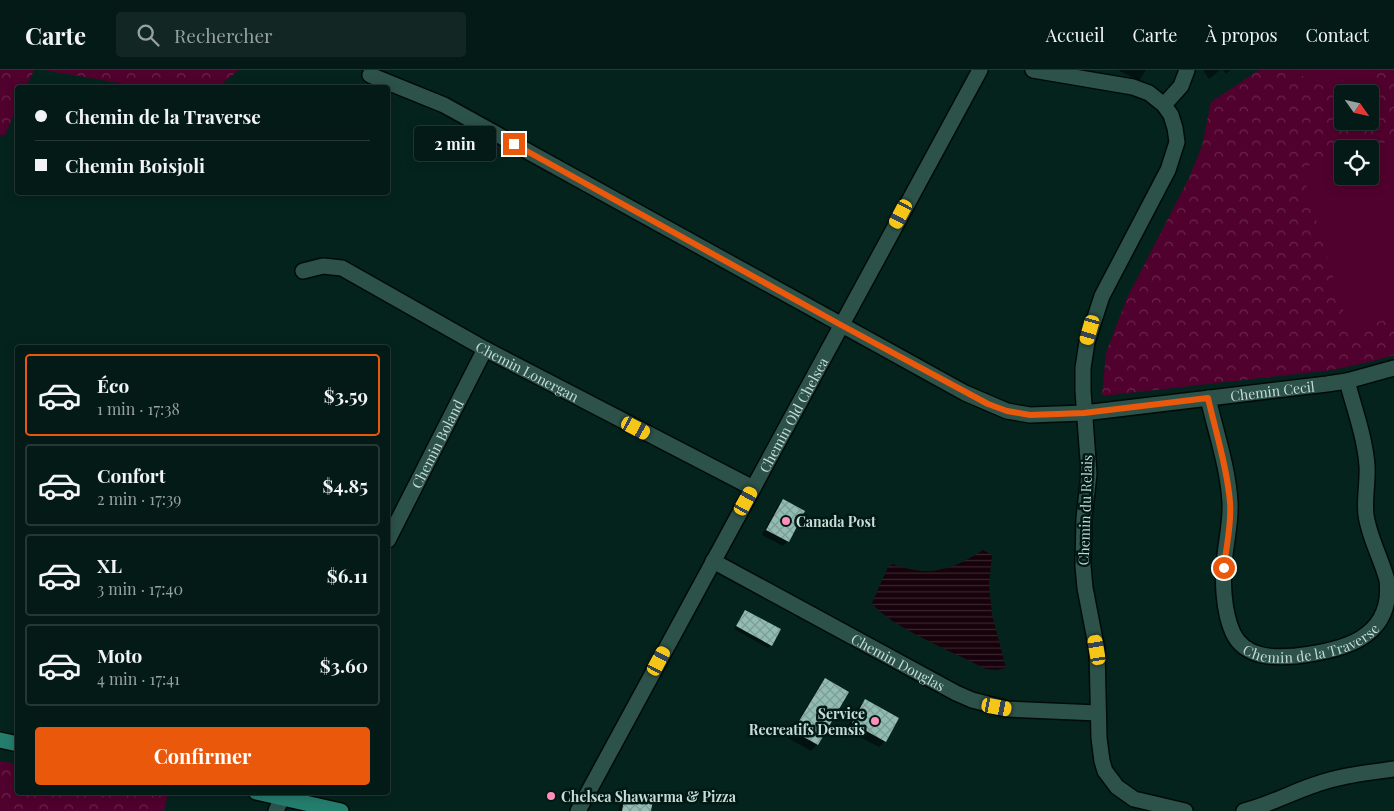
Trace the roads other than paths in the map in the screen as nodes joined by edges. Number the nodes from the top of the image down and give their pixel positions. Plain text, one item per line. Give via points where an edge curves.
1 (980, 70) edge
2 (1033, 70) edge
3 (1186, 70) edge
4 (370, 75) dead end
5 (1164, 106) junction
6 (303, 271) dead end
7 (841, 325) junction
8 (485, 348) junction
9 (1394, 368) edge
10 (1347, 381) junction
11 (1208, 398) junction
12 (1084, 413) junction
13 (753, 488) junction
14 (390, 536) edge
15 (713, 561) junction
16 (1098, 713) junction
17 (0, 740) edge
18 (15, 743) edge
19 (1394, 769) edge
20 (262, 795) edge
21 (279, 804) edge
22 (342, 811) edge
23 (578, 811) edge
24 (1185, 811) edge
25 (1244, 811) edge

1 - 7 street, Chemin Old Chelsea
2 - 5 street, Chemin du Relais via 1133,88 1149,93
3 - 5 street via 1181,86
4 - 7 street, Chemin Cecil via 444,105
5 - 12 street, Chemin du Relais via 1175,128 1174,156 1093,319 1084,368
6 - 8 street, Chemin Lonergan via 323,266 342,268
7 - 12 street, Chemin Cecil via 998,408 1030,415
7 - 13 street, Chemin Old Chelsea
8 - 13 street, Chemin Lonergan
8 - 14 street, Chemin Boland
9 - 10 street, Chemin Cecil
10 - 11 street, Chemin Cecil
10 - 11 street, Chemin de la Traverse via 1367,464 1368,526 1388,581 1390,604 1378,628 1366,639 1312,654 1262,656 1243,646 1231,628 1224,579 1230,502
11 - 12 street, Chemin Cecil
12 - 16 street, Chemin du Relais via 1089,474 1083,566 1097,650
13 - 15 street, Chemin Old Chelsea
15 - 16 street, Chemin Douglas via 972,700 1007,709
15 - 23 street, Chemin Old Chelsea
16 - 24 street, Chemin du Relais via 1102,761 1117,787 1134,798
17 - 18 main road
19 - 25 street via 1338,778
20 - 21 main road
21 - 22 main road

